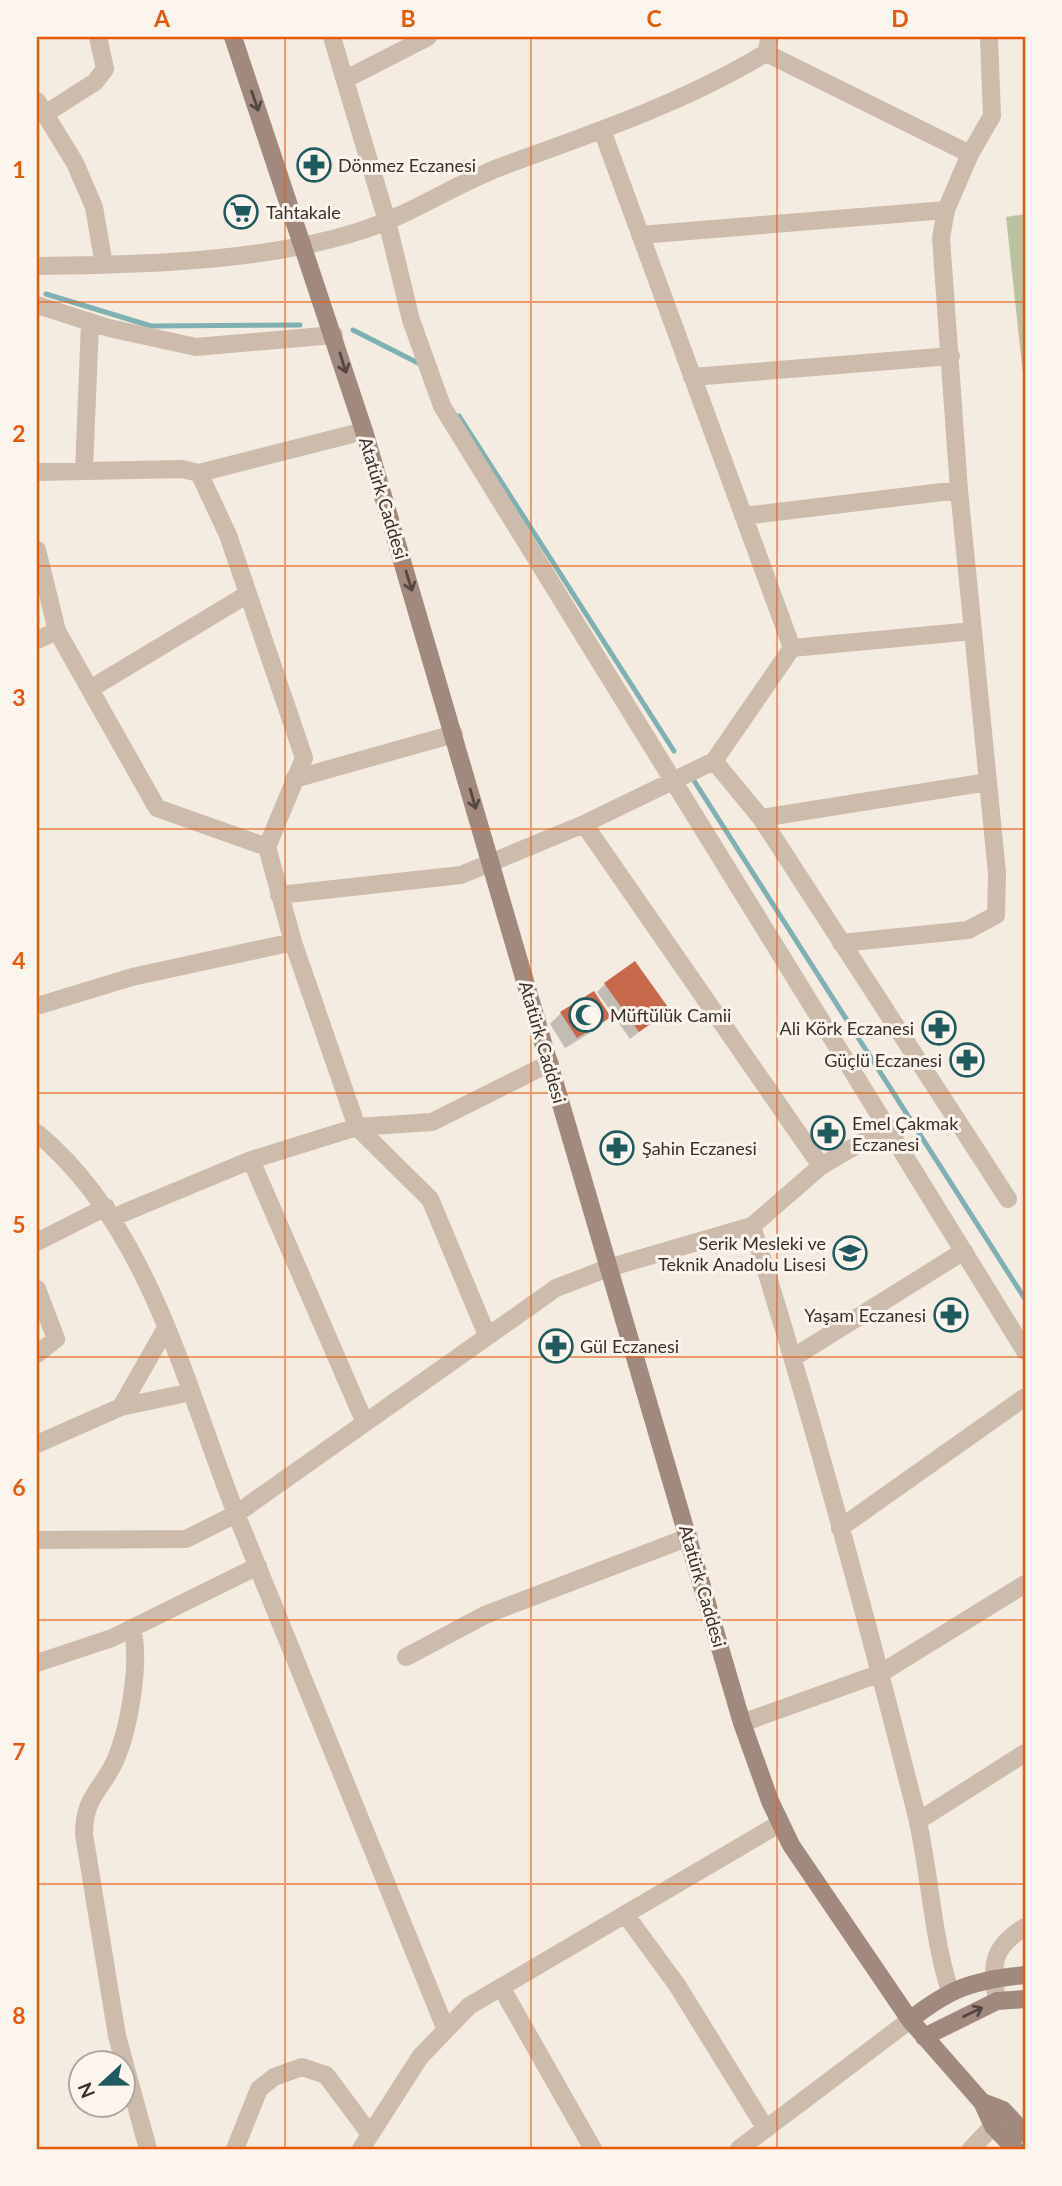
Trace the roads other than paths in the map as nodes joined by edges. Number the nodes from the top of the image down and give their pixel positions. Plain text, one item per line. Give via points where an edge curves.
1 (98, 37) edge
2 (233, 37) edge
3 (332, 37) edge
4 (428, 37) edge
5 (989, 37) edge
6 (768, 45) edge
7 (346, 79) junction
8 (41, 108) edge
9 (602, 131) junction
10 (970, 154) junction
11 (946, 210) junction
12 (387, 221) junction
13 (640, 235) junction
14 (303, 245) junction
15 (104, 265) junction
16 (37, 267) edge
17 (37, 305) edge
18 (90, 323) junction
19 (334, 335) junction
20 (951, 356) junction
21 (692, 377) junction
22 (364, 431) junction
23 (84, 471) junction
24 (37, 472) edge
25 (199, 473) junction
26 (959, 490) junction
27 (743, 516) junction
28 (37, 550) edge
29 (248, 594) junction
30 (57, 631) junction
31 (973, 631) junction
32 (37, 640) edge
33 (792, 648) junction
34 (90, 689) junction
35 (454, 734) junction
36 (714, 761) junction
37 (294, 779) junction
38 (673, 780) junction
39 (988, 782) junction
40 (761, 818) junction
41 (584, 824) junction
42 (267, 847) junction
43 (491, 865) junction
44 (279, 895) junction
45 (293, 942) junction
46 (841, 943) junction
47 (37, 1006) edge
48 (550, 1063) junction
49 (357, 1127) junction
50 (888, 1127) junction
51 (37, 1133) edge
52 (251, 1160) junction
53 (821, 1167) junction
54 (1008, 1199) dead end
55 (110, 1212) junction
56 (752, 1226) junction
57 (37, 1242) edge
58 (964, 1251) junction
59 (608, 1268) junction
60 (37, 1289) edge
61 (166, 1328) junction
62 (487, 1335) junction
63 (1025, 1351) edge
64 (37, 1354) edge
65 (794, 1357) junction
66 (191, 1392) junction
67 (1025, 1397) edge
68 (121, 1407) junction
69 (365, 1423) junction
70 (37, 1444) edge
71 (236, 1514) junction
72 (841, 1528) junction
73 (689, 1537) junction
74 (37, 1540) edge
75 (258, 1566) junction
76 (1025, 1584) edge
77 (132, 1628) junction
78 (406, 1657) dead end
79 (37, 1663) edge
80 (881, 1673) junction
81 (742, 1723) junction
82 (1025, 1753) edge
83 (918, 1821) junction
84 (779, 1824) junction
85 (625, 1914) junction
86 (1025, 1927) edge
87 (1025, 1975) edge
88 (993, 1978) junction
89 (500, 1987) junction
90 (950, 1991) junction
91 (1025, 1999) edge
92 (997, 2001) junction
93 (910, 2020) junction
94 (446, 2030) junction
95 (924, 2037) junction
96 (982, 2102) junction
97 (993, 2126) junction
98 (766, 2129) junction
99 (1025, 2134) edge
100 (365, 2142) edge
101 (148, 2149) edge
102 (235, 2149) edge
103 (593, 2149) edge
104 (739, 2149) edge
105 (971, 2149) edge
106 (1015, 2149) edge

1 - 8 street via 105,69 95,82
2 -> 14 main road, Atatürk Caddesi
3 - 7 street
4 - 7 street
5 - 10 street via 992,116
6 - 9 street via 721,80
6 - 10 street
7 - 12 street
8 - 15 street via 75,163 94,207
9 - 12 street via 491,171
9 - 13 street
10 - 11 street
11 - 13 street
11 - 20 street via 941,238
12 - 14 street
12 - 38 street via 411,320 442,406
13 - 21 street
14 - 15 street via 172,262
14 - 19 main road, Atatürk Caddesi
15 - 16 street
17 - 18 street
18 - 19 street via 195,347
18 - 23 street
19 -> 22 main road, Atatürk Caddesi
20 - 21 street
20 - 26 street
21 - 27 street
22 - 25 street
22 -> 35 main road, Atatürk Caddesi
23 - 24 street
23 - 25 street via 182,469
25 - 29 street via 228,535
26 - 27 street
26 - 31 street
27 - 33 street
28 - 30 street
29 - 34 street
29 - 37 street via 304,758
30 - 32 street
30 - 34 street
31 - 33 street
31 - 39 street
33 - 36 street
34 - 42 street via 157,808
35 - 37 street
35 -> 43 main road, Atatürk Caddesi
36 - 38 street
36 - 40 street
37 - 42 street
38 - 41 street
38 - 50 street
39 - 40 street
39 - 46 street via 997,873 996,915 968,930
40 - 46 street
41 - 43 street
41 - 53 street
42 - 44 street
43 - 44 street via 461,875
43 - 48 main road, Atatürk Caddesi
44 - 45 street
45 - 47 street via 132,977
45 - 49 street
46 - 54 street
48 - 49 street via 432,1122
48 - 59 main road, Atatürk Caddesi
49 - 52 street
49 - 62 street via 430,1199
50 - 53 street
50 - 58 street
51 - 55 street via 67,1159
52 - 55 street
52 - 69 street
53 - 56 street
55 - 57 street
55 - 61 street
56 - 59 street
56 - 65 street
58 - 63 street
58 - 65 street
59 - 62 street via 556,1288
59 - 73 main road, Atatürk Caddesi
60 - 64 street via 56,1339
61 - 66 street
61 - 68 street
62 - 69 street
65 - 72 street
66 - 68 street
66 - 71 street
67 - 72 street
68 - 70 street
69 - 71 street
71 - 74 street via 186,1538
71 - 75 street
72 - 80 street
73 - 78 street via 485,1615
73 - 81 main road, Atatürk Caddesi
75 - 77 street
75 - 94 street
76 - 80 street
77 - 79 street
77 - 101 street via 136,1650 122,1742 87,1805 84,1834 117,2036
80 - 81 street
80 - 83 street
81 - 84 main road, Atatürk Caddesi
82 - 83 street
83 - 90 street via 941,1964
84 - 85 street
84 - 93 main road, Atatürk Caddesi
85 - 89 street
85 - 98 street via 677,1985
86 - 88 street via 1000,1949
87 - 88 main road
88 - 90 main road
88 - 92 street
89 - 94 street via 468,2006
89 - 103 street
90 - 93 main road
91 - 92 main road
95 -> 92 main road
93 - 95 main road, Atatürk Caddesi
93 - 98 street
94 - 100 street via 420,2057
95 - 96 main road, Atatürk Caddesi
96 - 97 main road, Atatürk Caddesi
96 - 99 main road via 1003,2110
97 - 105 street
97 - 106 main road, Atatürk Caddesi
98 - 104 street
100 - 102 street via 326,2075 302,2067 274,2077 259,2089

